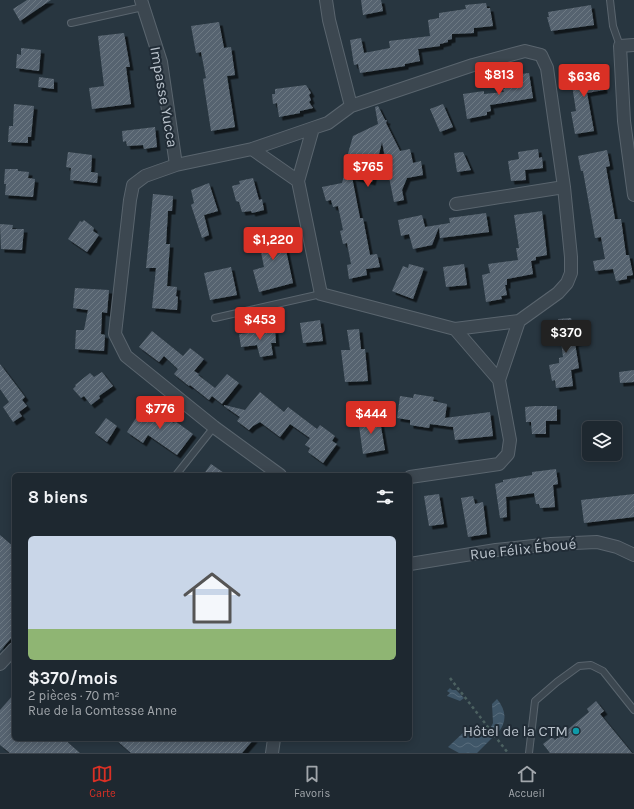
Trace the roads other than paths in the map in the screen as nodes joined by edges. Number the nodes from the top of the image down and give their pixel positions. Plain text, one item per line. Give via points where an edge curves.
1 (326, 0) edge
2 (610, 0) edge
3 (142, 4) edge
4 (71, 24) dead end
5 (634, 44) edge
6 (620, 46) junction
7 (351, 106) junction
8 (629, 120) edge
9 (313, 128) junction
10 (252, 149) junction
11 (176, 165) junction
12 (298, 181) junction
13 (564, 186) junction
14 (634, 196) edge
15 (456, 204) dead end
16 (321, 294) junction
17 (215, 318) dead end
18 (519, 321) junction
19 (455, 329) junction
20 (499, 380) junction
21 (214, 427) junction
22 (178, 473) edge
23 (277, 473) edge
24 (412, 477) edge
25 (634, 555) edge
26 (412, 564) edge
27 (12, 651) edge
28 (0, 664) edge
29 (634, 710) edge
30 (274, 741) edge
31 (272, 753) edge
32 (529, 753) edge

1 - 7 street
2 - 6 lane via 613,26
3 - 4 lane
3 - 11 street, Impasse Yucca via 161,62
5 - 6 street
6 - 8 street
7 - 9 street via 328,123
7 - 13 street via 473,64 525,51 541,55 547,68
8 - 14 street
9 - 10 street
9 - 12 street
10 - 11 street
10 - 12 street
11 - 21 street via 145,176 134,185 114,334 126,356
12 - 16 street
13 - 15 street
13 - 18 street via 572,257 571,272 567,283 558,293
16 - 17 lane
16 - 19 street
18 - 19 street
18 - 20 street
19 - 20 street
20 - 24 street via 510,440 508,454 499,464
21 - 22 lane
21 - 23 street
25 - 26 street, Rue Félix Éboué via 597,542 496,550
27 - 28 street
29 - 32 lane via 603,671 591,666 579,666 535,702
30 - 31 street

